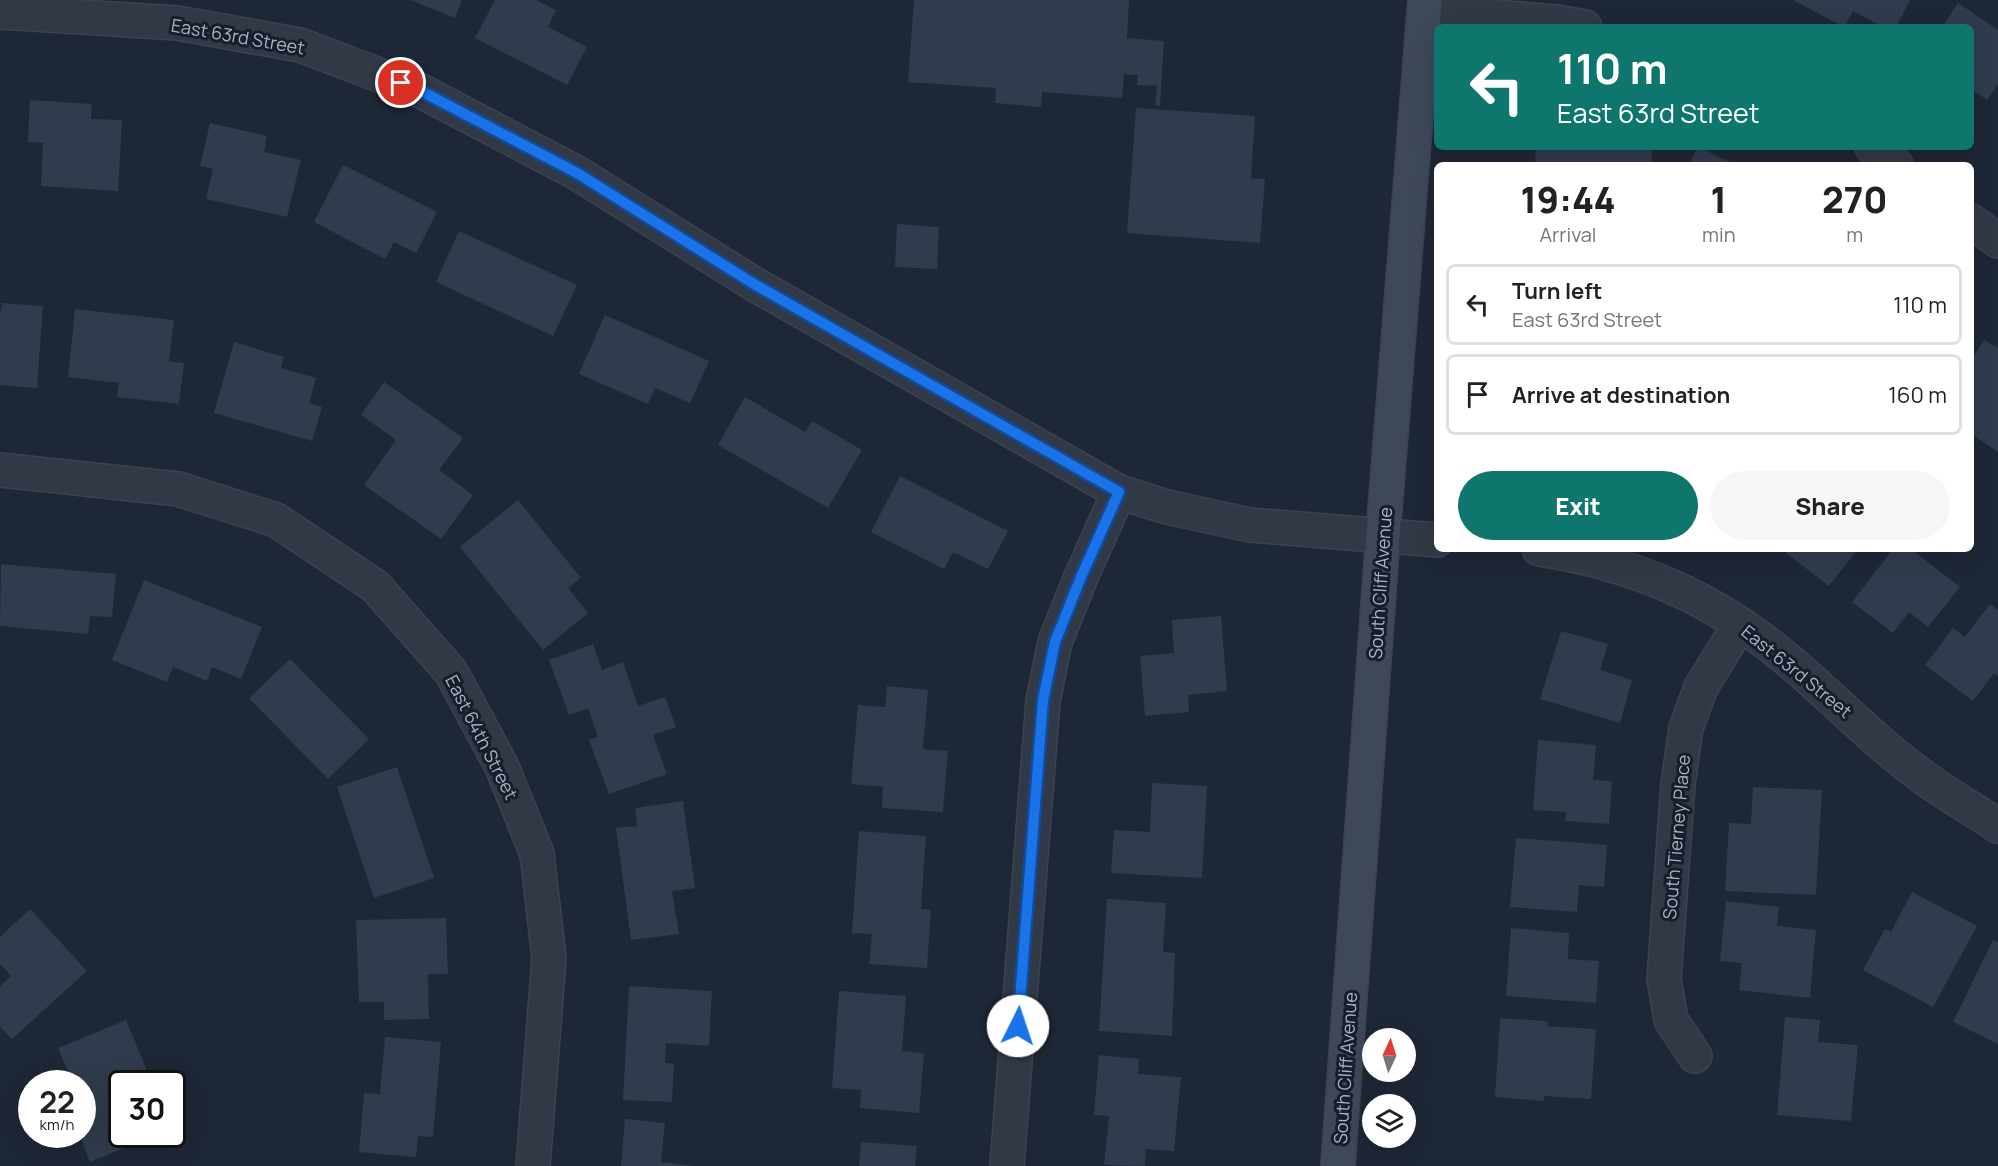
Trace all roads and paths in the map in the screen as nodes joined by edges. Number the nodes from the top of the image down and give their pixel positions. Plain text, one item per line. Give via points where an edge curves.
1 (1424, 5) edge
2 (0, 12) edge
3 (1568, 24) edge
4 (1876, 150) edge
5 (1892, 162) edge
6 (1974, 223) edge
7 (1998, 241) edge
8 (0, 470) edge
9 (1119, 492) junction
10 (1383, 535) junction
11 (1434, 540) edge
12 (1559, 552) edge
13 (1740, 624) junction
14 (1998, 826) edge
15 (1695, 1056) dead end
16 (532, 1166) edge
17 (1007, 1166) edge
18 (1338, 1166) edge

1 - 3 street
1 - 10 main road, South Cliff Avenue
2 - 9 street, East 63rd Street via 177,23 300,45 421,91 577,173 754,284
4 - 5 street
6 - 7 street
8 - 16 street, East 64th Street via 178,489 276,520 375,586 451,672 502,767 537,854 549,958
9 - 10 street, East 63rd Street via 1250,525
9 - 17 street via 1055,642 1043,700
10 - 11 street, East 63rd Street
10 - 18 main road, South Cliff Avenue
12 - 13 street, East 63rd Street via 1674,586
13 - 14 street, East 63rd Street via 1786,658 1921,776
13 - 15 street, South Tierney Place via 1701,687 1686,728 1678,784 1664,979 1671,1020

